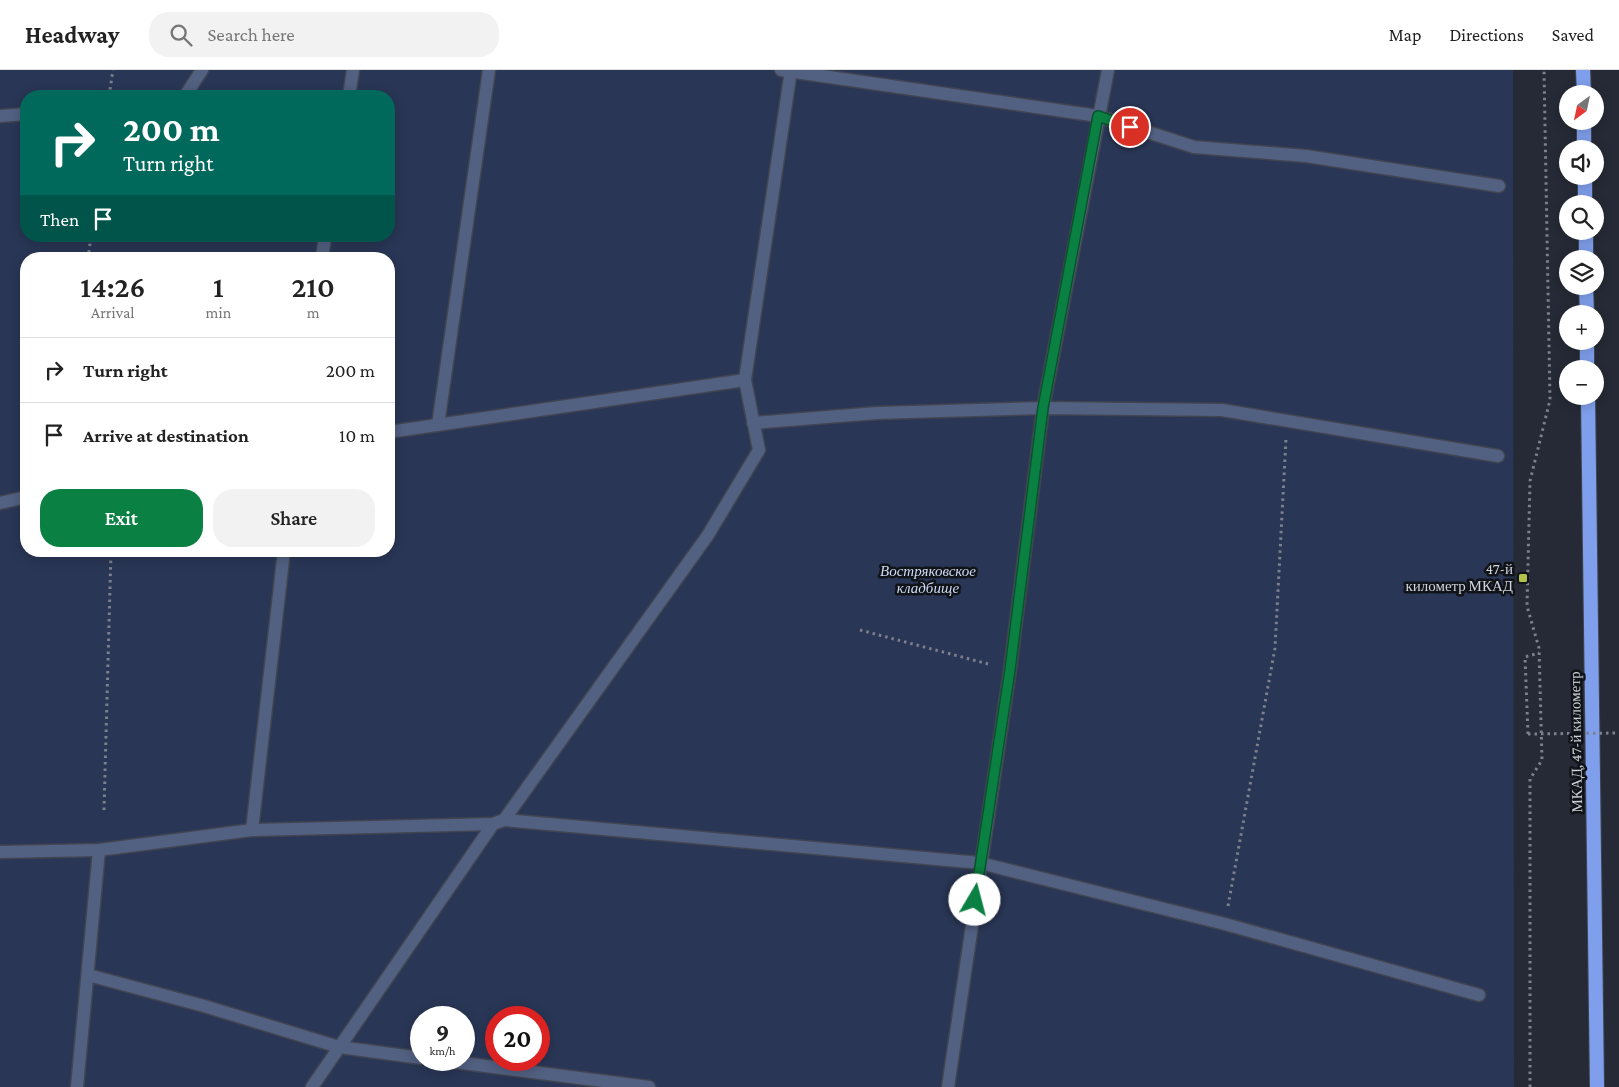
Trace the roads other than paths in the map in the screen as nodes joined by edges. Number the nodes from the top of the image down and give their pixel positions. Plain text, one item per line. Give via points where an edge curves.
1 (202, 70) edge
2 (353, 70) edge
3 (490, 70) edge
4 (1108, 70) edge
5 (1583, 70) edge
6 (788, 71) edge
7 (1584, 85) edge
8 (189, 90) edge
9 (350, 90) edge
10 (20, 114) edge
11 (0, 116) edge
12 (1098, 116) junction
13 (1499, 186) dead end
14 (744, 380) junction
15 (1588, 405) edge
16 (1043, 408) junction
17 (753, 422) junction
18 (438, 425) junction
19 (395, 431) edge
20 (1498, 456) dead end
21 (20, 498) edge
22 (0, 503) edge
23 (283, 557) edge
24 (499, 822) junction
25 (252, 830) junction
26 (98, 850) junction
27 (0, 852) edge
28 (980, 863) junction
29 (88, 975) junction
30 (1479, 995) dead end
31 (339, 1047) junction
32 (410, 1057) edge
33 (475, 1065) edge
34 (77, 1087) edge
35 (312, 1087) edge
36 (649, 1087) edge
37 (948, 1087) edge
38 (1597, 1087) edge

1 - 8 lane
2 - 9 lane
3 - 18 lane
4 - 12 lane
5 - 7 highway
6 - 12 lane
6 - 14 lane
10 - 11 lane
12 - 13 lane via 1194,147 1306,156
12 - 16 lane
14 - 17 lane
14 - 18 lane
15 - 38 highway, МКАД, 47-й километр
16 - 17 lane via 877,413
16 - 20 lane via 1222,410
16 - 28 lane via 1010,670
17 - 24 lane via 759,450 708,535
18 - 19 lane
21 - 22 lane
23 - 25 lane
24 - 25 lane
24 - 28 lane
24 - 31 lane
25 - 26 lane
26 - 27 lane
26 - 29 lane
28 - 30 lane via 1225,924
28 - 37 lane
29 - 31 lane
29 - 34 lane
31 - 32 lane
31 - 35 lane
33 - 36 lane

